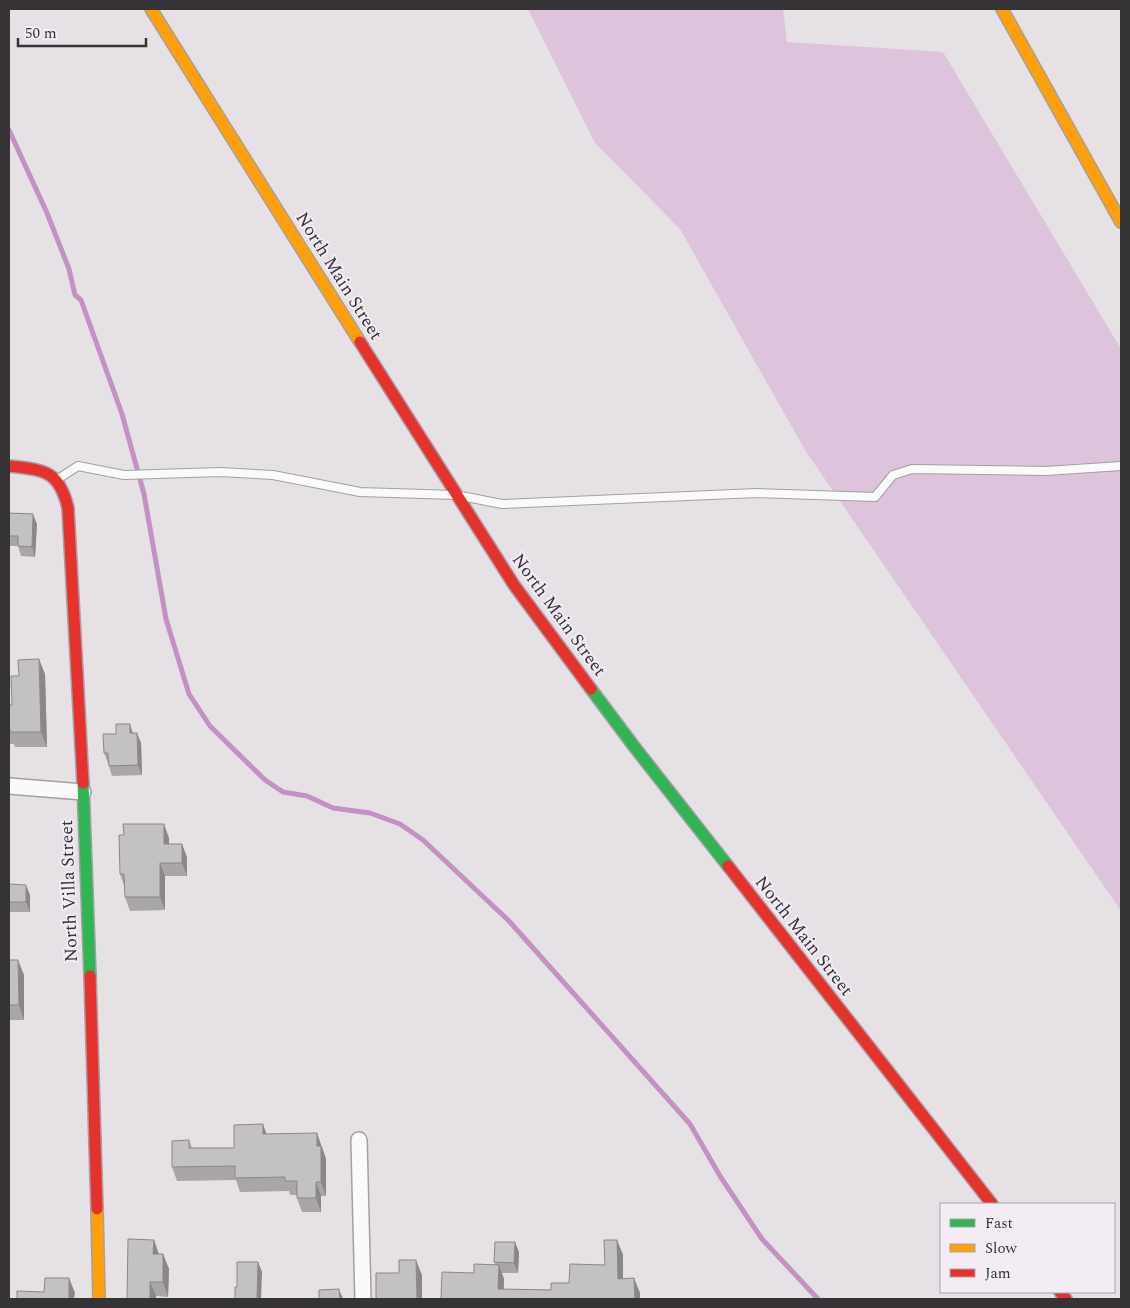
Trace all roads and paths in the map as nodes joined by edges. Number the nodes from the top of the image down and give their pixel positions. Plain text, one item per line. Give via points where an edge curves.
1 (151, 9) edge
2 (1002, 9) edge
3 (1121, 222) edge
4 (9, 466) edge
5 (1121, 466) edge
6 (59, 481) junction
7 (456, 495) junction
8 (9, 786) edge
9 (82, 792) junction
10 (359, 1140) dead end
11 (991, 1203) edge
12 (99, 1299) edge
13 (363, 1299) edge

1 - 7 main road, North Main Street
2 - 3 main road
4 - 6 main road via 38,470
5 - 7 lane via 1046,472 912,469 893,475 876,497 757,493 502,504
6 - 7 lane via 78,466 124,474 220,472 272,475 360,492
6 - 9 main road, North Villa Street via 66,494 68,508
7 - 11 main road, North Main Street via 514,586 636,749
8 - 9 street
9 - 12 main road, North Villa Street
10 - 13 street

